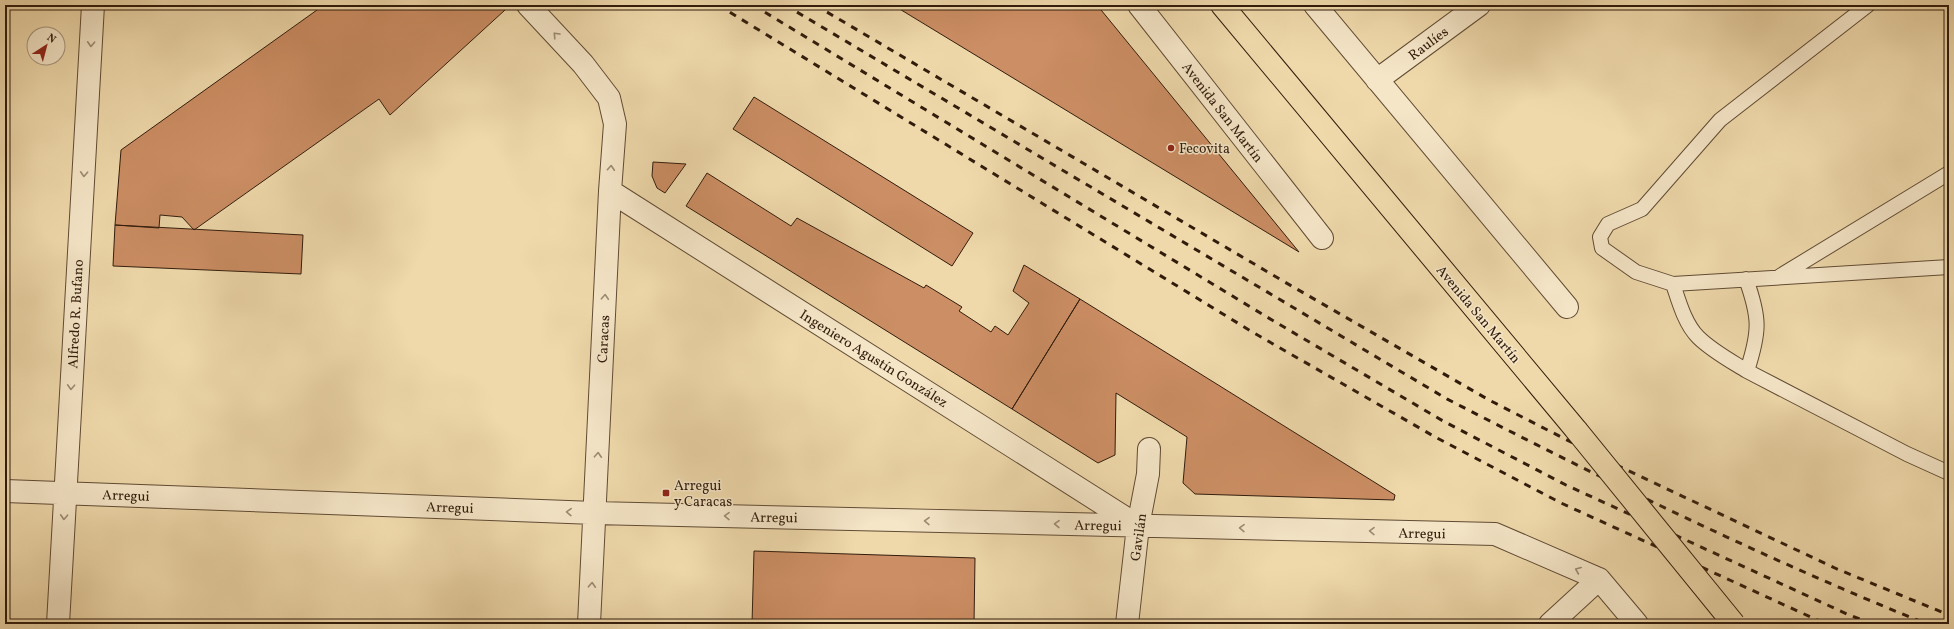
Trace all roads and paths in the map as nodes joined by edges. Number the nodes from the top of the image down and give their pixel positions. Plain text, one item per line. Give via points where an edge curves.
1 (94, 5) edge
2 (528, 5) edge
3 (1139, 5) edge
4 (1222, 5) edge
5 (1315, 5) edge
6 (1479, 5) edge
7 (1868, 5) edge
8 (1377, 80) junction
9 (1949, 173) edge
10 (610, 191) junction
11 (1322, 238) dead end
12 (1949, 267) edge
13 (1778, 277) junction
14 (1746, 279) junction
15 (1673, 284) junction
16 (1567, 307) dead end
17 (1747, 371) junction
18 (1149, 449) dead end
19 (1949, 472) edge
20 (5, 491) edge
21 (65, 492) junction
22 (595, 513) junction
23 (1138, 526) junction
24 (1599, 579) junction
25 (58, 624) edge
26 (589, 624) edge
27 (1127, 624) edge
28 (1550, 624) edge
29 (1637, 624) edge
30 (1734, 624) edge

1 -> 21 street, Alfredo R. Bufano
10 -> 2 street, Caracas via 615,124 609,98
3 - 11 street, Avenida San Martín
4 - 30 main road, Avenida San Martín, bridge via 1577,431
5 - 8 street
6 - 8 street, Raulíes
7 - 15 lane via 1720,120 1642,209 1608,224 1600,237 1602,248 1636,272
8 - 16 street
9 - 13 lane
22 -> 10 street, Caracas
10 - 23 street, Ingeniero Agustín González
12 - 13 lane
13 - 14 lane
14 - 15 lane
14 - 17 lane via 1756,306 1757,328 1755,347
15 - 17 lane via 1683,312 1698,337
17 - 19 lane via 1907,454
18 - 23 street, Gavilán via 1148,474
20 - 21 street, Arregui
22 -> 21 street, Arregui
21 -> 25 street, Alfredo R. Bufano
23 -> 22 street, Arregui
26 -> 22 street, Caracas
24 -> 23 street, Arregui via 1495,534
23 - 27 street, Gavilán
24 - 28 street
24 - 29 street

